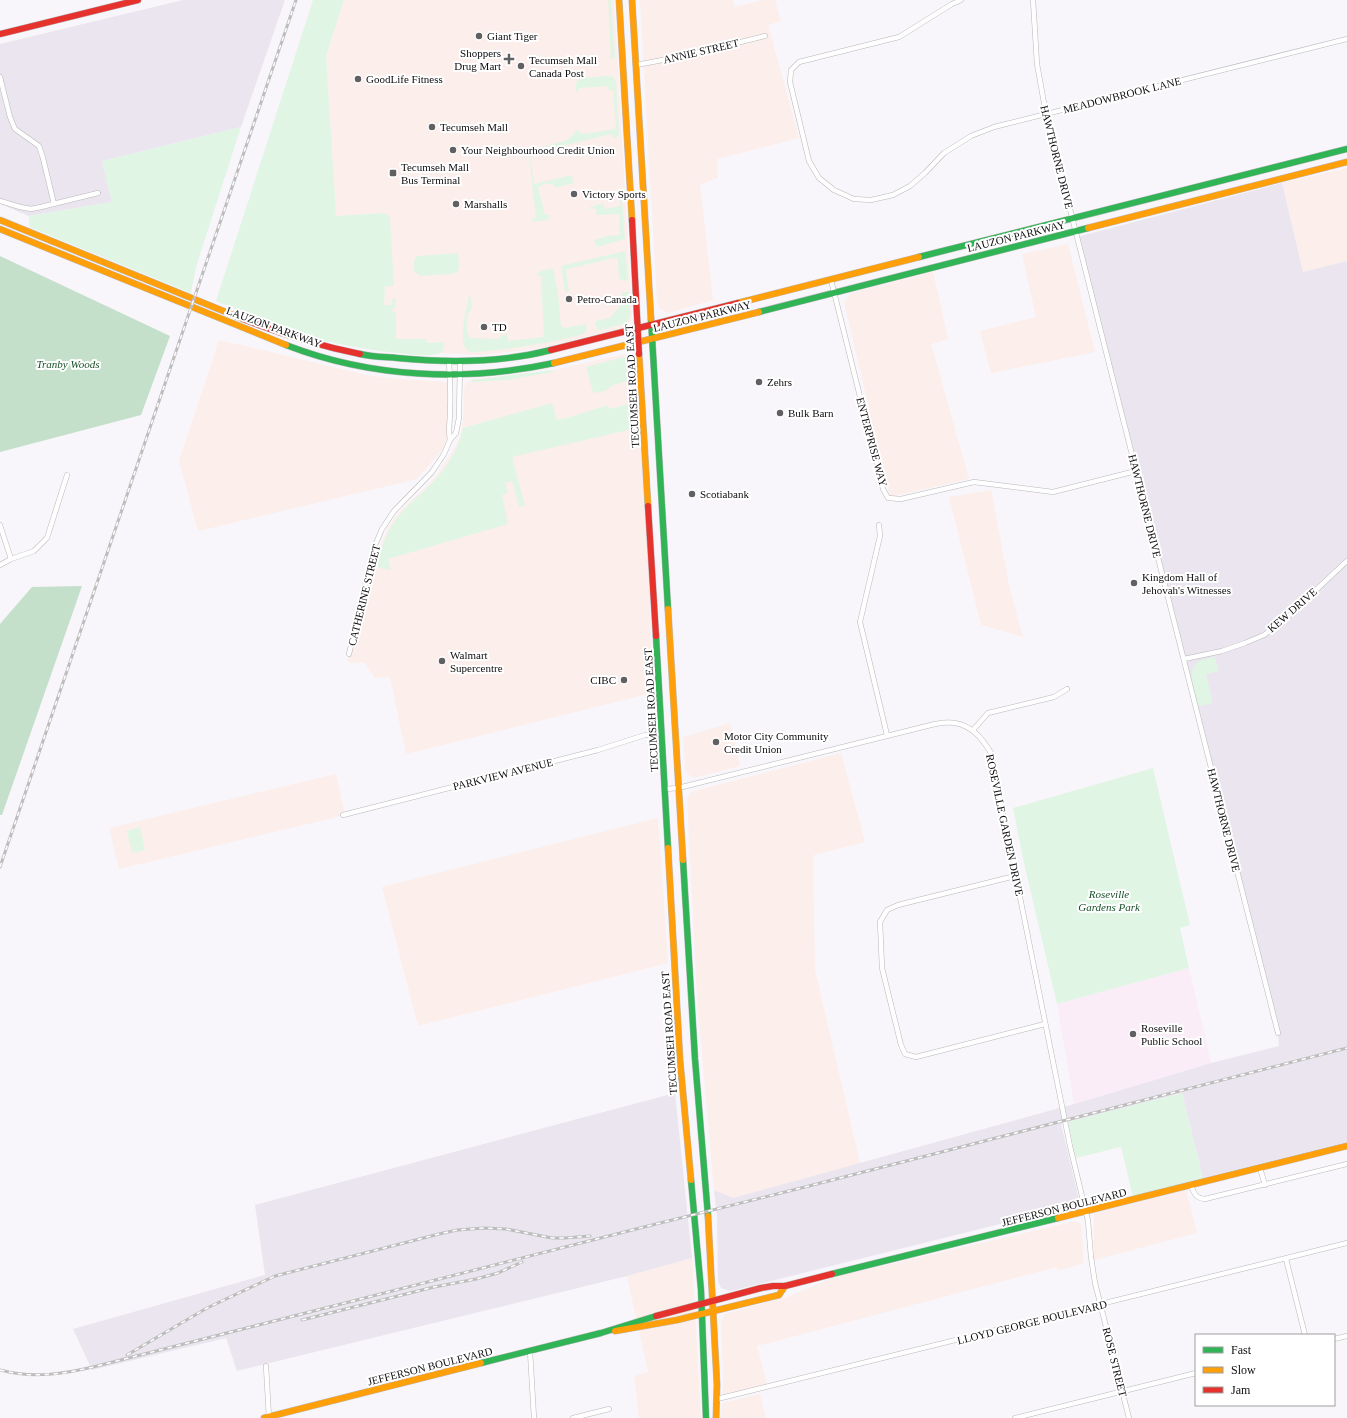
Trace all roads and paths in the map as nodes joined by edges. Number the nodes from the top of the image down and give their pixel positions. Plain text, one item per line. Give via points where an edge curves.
1 (138, 0) edge
2 (619, 0) edge
3 (632, 0) edge
4 (961, 0) edge
5 (1033, 0) edge
6 (0, 34) edge
7 (765, 36) dead end
8 (1347, 39) edge
9 (636, 65) junction
10 (0, 77) edge
11 (1046, 114) junction
12 (1347, 149) edge
13 (1347, 162) edge
14 (98, 193) dead end
15 (0, 201) edge
16 (54, 204) junction
17 (1073, 218) junction
18 (0, 220) edge
19 (0, 229) edge
20 (1076, 231) junction
21 (830, 280) junction
22 (834, 293) junction
23 (652, 325) junction
24 (638, 328) junction
25 (653, 338) junction
26 (639, 342) junction
27 (460, 361) junction
28 (449, 362) junction
29 (450, 374) junction
30 (460, 375) junction
31 (450, 440) junction
32 (1136, 471) junction
33 (67, 475) dead end
34 (0, 524) edge
35 (879, 525) dead end
36 (10, 559) junction
37 (1347, 561) edge
38 (0, 565) edge
39 (348, 654) dead end
40 (1184, 659) junction
41 (1067, 689) dead end
42 (973, 730) junction
43 (662, 733) junction
44 (887, 736) junction
45 (678, 788) junction
46 (665, 789) junction
47 (343, 815) dead end
48 (1015, 876) junction
49 (1045, 1024) junction
50 (1278, 1033) dead end
51 (1347, 1146) edge
52 (1347, 1164) edge
53 (1260, 1168) junction
54 (1264, 1185) junction
55 (1191, 1186) junction
56 (1086, 1212) junction
57 (1347, 1243) edge
58 (1286, 1259) junction
59 (785, 1286) junction
60 (713, 1300) junction
61 (702, 1304) junction
62 (1101, 1305) junction
63 (714, 1312) junction
64 (702, 1314) junction
65 (601, 1333) junction
66 (1305, 1334) edge
67 (1347, 1336) edge
68 (1335, 1339) edge
69 (530, 1351) junction
70 (266, 1366) dead end
71 (1195, 1373) edge
72 (1123, 1391) junction
73 (717, 1399) junction
74 (609, 1409) dead end
75 (268, 1418) edge
76 (534, 1418) edge
77 (573, 1418) edge
78 (706, 1418) edge
79 (716, 1418) edge
80 (1016, 1418) edge
81 (1130, 1418) edge

1 - 6 main road
2 - 24 main road, TECUMSEH ROAD EAST
3 - 9 main road, TECUMSEH ROAD EAST
4 - 11 street, MEADOWBROOK LANE via 899,38 800,62 791,70 790,82 809,161 819,178 834,190 854,199 871,200 893,194 910,186 944,153 971,136 994,127
5 - 11 street, HAWTHORNE DRIVE via 1037,64
7 - 9 street, ANNIE STREET
8 - 11 street, MEADOWBROOK LANE
9 - 23 main road, TECUMSEH ROAD EAST
10 - 16 street via 15,129 39,146
11 - 17 street, HAWTHORNE DRIVE
12 - 17 main road, LAUZON PARKWAY
13 - 20 main road, LAUZON PARKWAY
14 - 16 street
15 - 16 street via 31,209
17 - 20 street, HAWTHORNE DRIVE
17 - 21 main road, LAUZON PARKWAY
18 - 28 main road, LAUZON PARKWAY via 273,331 366,355
19 - 29 main road, LAUZON PARKWAY via 308,353 363,366
20 - 22 main road, LAUZON PARKWAY
20 - 32 street, HAWTHORNE DRIVE
21 - 22 street, ENTERPRISE WAY
21 - 23 main road, LAUZON PARKWAY
22 - 25 main road, LAUZON PARKWAY
22 - 32 street, ENTERPRISE WAY via 883,489 888,498 901,499 974,482 1053,492
23 - 24 main road, LAUZON PARKWAY
23 - 25 main road, TECUMSEH ROAD EAST
24 - 26 main road, TECUMSEH ROAD EAST
24 - 27 main road, LAUZON PARKWAY via 539,353 510,358
25 - 26 main road, LAUZON PARKWAY
25 - 45 main road, TECUMSEH ROAD EAST
26 - 30 main road, LAUZON PARKWAY via 538,366
26 - 43 main road, TECUMSEH ROAD EAST
27 - 28 main road, LAUZON PARKWAY
27 - 30 street, CATHERINE STREET
28 - 29 street, CATHERINE STREET
29 - 30 main road, LAUZON PARKWAY
29 - 31 street, CATHERINE STREET
30 - 31 street, CATHERINE STREET via 459,418 456,433
31 - 39 street, CATHERINE STREET via 432,472 394,511 382,529 374,548
32 - 40 street, HAWTHORNE DRIVE
33 - 36 street via 47,538 34,551
34 - 36 street
35 - 44 street via 880,536 860,622
36 - 38 street
37 - 40 street, KEW DRIVE via 1285,619 1264,635 1222,650
40 - 50 street, HAWTHORNE DRIVE
41 - 42 street via 1054,697 988,713
42 - 44 street, ROSEVILLE GARDEN DRIVE via 955,723 935,724
42 - 48 street, ROSEVILLE GARDEN DRIVE via 991,753
43 - 46 main road, TECUMSEH ROAD EAST
43 - 47 street, PARKVIEW AVENUE
44 - 45 street, ROSEVILLE GARDEN DRIVE
45 - 46 street, ROSEVILLE GARDEN DRIVE
45 - 60 main road, TECUMSEH ROAD EAST via 694,1059 710,1233
46 - 61 main road, TECUMSEH ROAD EAST via 680,1060
48 - 49 street, ROSEVILLE GARDEN DRIVE
48 - 49 street via 898,905 887,910 880,922 882,968 905,1054 916,1057
49 - 56 street, ROSEVILLE GARDEN DRIVE
51 - 53 main road, JEFFERSON BOULEVARD
52 - 54 street
53 - 54 street
53 - 55 main road, JEFFERSON BOULEVARD
54 - 55 street via 1205,1200 1194,1194
55 - 56 main road, JEFFERSON BOULEVARD
56 - 59 main road, JEFFERSON BOULEVARD
56 - 62 street, ROSE STREET via 1095,1283
57 - 58 street, LLOYD GEORGE BOULEVARD
58 - 62 street, LLOYD GEORGE BOULEVARD
58 - 66 street
59 - 60 main road, JEFFERSON BOULEVARD via 776,1285
59 - 63 main road, JEFFERSON BOULEVARD via 778,1295
60 - 61 main road, JEFFERSON BOULEVARD
60 - 63 main road, TECUMSEH ROAD EAST
61 - 64 main road, TECUMSEH ROAD EAST
61 - 65 main road, JEFFERSON BOULEVARD via 639,1320
62 - 72 street, ROSE STREET
62 - 73 street, LLOYD GEORGE BOULEVARD
63 - 64 main road, JEFFERSON BOULEVARD
63 - 73 main road, TECUMSEH ROAD EAST
64 - 65 main road, JEFFERSON BOULEVARD via 642,1328
64 - 78 main road, TECUMSEH ROAD EAST
65 - 69 main road, JEFFERSON BOULEVARD
67 - 68 street
69 - 75 main road, JEFFERSON BOULEVARD
69 - 76 street
70 - 75 street
71 - 72 street
72 - 80 street
72 - 81 street, ROSE STREET
73 - 79 main road, TECUMSEH ROAD EAST
74 - 77 street

